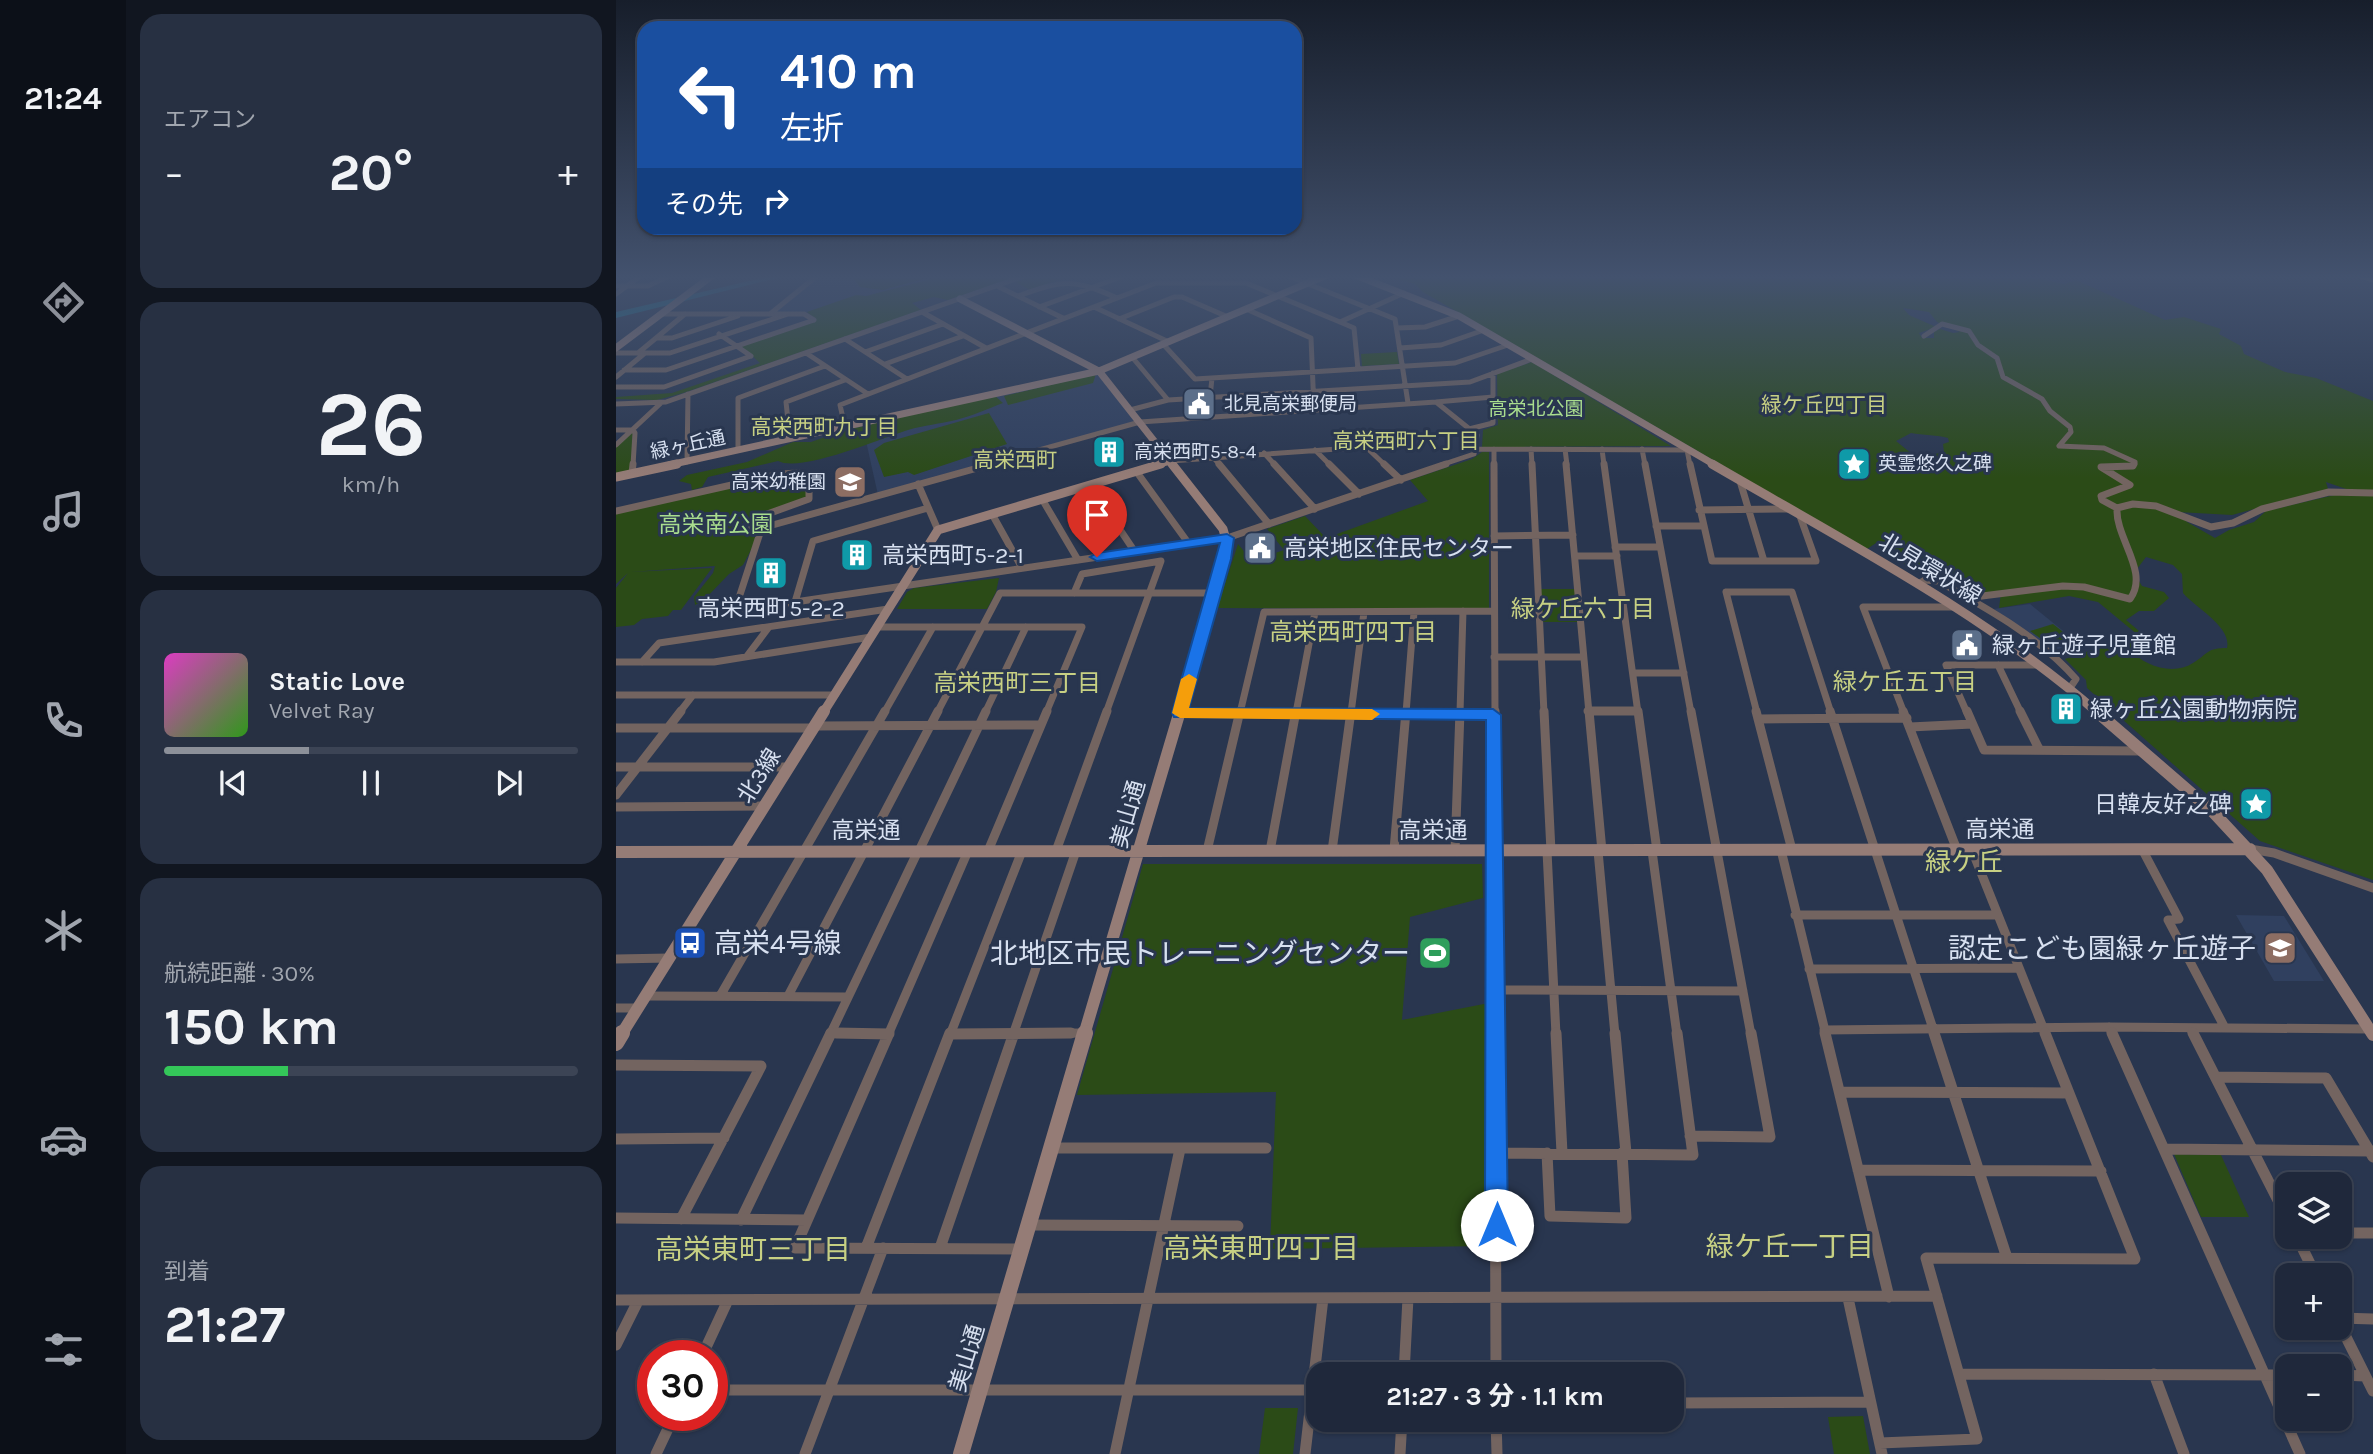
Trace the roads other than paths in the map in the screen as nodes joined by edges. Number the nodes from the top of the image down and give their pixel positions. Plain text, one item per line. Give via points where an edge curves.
1 (651, 343) edge
2 (701, 343) edge
3 (732, 343) edge
4 (746, 343) edge
5 (834, 343) edge
6 (851, 343) edge
7 (890, 343) edge
8 (944, 343) edge
9 (976, 343) edge
10 (1000, 343) edge
11 (1045, 343) edge
12 (1166, 343) joint
13 (1311, 343) edge
14 (1355, 343) edge
15 (1399, 343) edge
16 (1447, 343) edge
17 (1505, 343) edge
18 (1977, 343) edge
19 (1508, 345) junction
20 (737, 346) junction
21 (986, 348) junction
22 (1400, 348) junction
23 (616, 349) edge
24 (865, 352) junction
25 (641, 353) junction
26 (806, 353) junction
27 (1132, 357) junction
28 (1532, 359) junction
29 (885, 364) junction
30 (825, 366) junction
31 (1402, 367) junction
32 (1358, 369) junction
33 (624, 370) junction
34 (1099, 371) junction
35 (1313, 372) junction
36 (1493, 373) junction
37 (616, 376) edge
38 (1212, 378) junction
39 (907, 379) junction
40 (845, 380) junction
41 (1405, 386) junction
42 (616, 387) edge
43 (1313, 391) junction
44 (688, 394) junction
45 (868, 394) junction
46 (1210, 397) junction
47 (1168, 400) junction
48 (1493, 401) junction
49 (1514, 401) dead end
50 (1436, 402) junction
51 (661, 403) junction
52 (1408, 403) junction
53 (616, 404) edge
54 (1130, 410) junction
55 (1314, 410) junction
56 (1208, 416) junction
57 (1140, 422) junction
58 (845, 427) junction
59 (1469, 429) junction
60 (616, 430) edge
61 (633, 430) junction
62 (790, 439) junction
63 (616, 445) edge
64 (1475, 449) junction
65 (1494, 449) junction
66 (1531, 449) junction
67 (1565, 449) junction
68 (1602, 449) junction
69 (1642, 449) junction
70 (738, 450) junction
71 (1315, 450) junction
72 (1687, 450) junction
73 (1264, 453) junction
74 (1213, 457) junction
75 (1170, 461) junction
76 (687, 462) junction
77 (1136, 471) junction
78 (632, 474) junction
79 (616, 477) edge
80 (1401, 480) junction
81 (1740, 481) junction
82 (918, 484) junction
83 (1090, 485) junction
84 (2373, 493) edge
85 (1359, 494) junction
86 (1042, 499) junction
87 (928, 508) junction
88 (2117, 508) junction
89 (1315, 509) junction
90 (1788, 509) junction
91 (1699, 510) junction
92 (1748, 510) junction
93 (616, 511) edge
94 (992, 514) junction
95 (1800, 516) junction
96 (1269, 524) junction
97 (1656, 526) junction
98 (1704, 526) junction
99 (938, 530) junction
100 (760, 533) junction
101 (1573, 535) junction
102 (1494, 536) junction
103 (1535, 536) junction
104 (1227, 538) junction
105 (1189, 544) junction
106 (1660, 547) junction
107 (1616, 551) junction
108 (1135, 552) junction
109 (1575, 556) junction
110 (1078, 560) junction
111 (1764, 561) junction
112 (1022, 568) junction
113 (1918, 584) junction
114 (904, 586) junction
115 (1074, 593) junction
116 (1214, 593) junction
117 (1149, 594) junction
118 (1966, 598) junction
119 (795, 602) junction
120 (1955, 607) junction
121 (888, 609) junction
122 (1463, 611) junction
123 (1494, 611) junction
124 (1315, 612) junction
125 (1364, 612) junction
126 (1414, 612) junction
127 (982, 626) junction
128 (769, 627) junction
129 (933, 627) junction
130 (1026, 627) junction
131 (874, 632) junction
132 (747, 656) junction
133 (1494, 657) junction
134 (1540, 657) junction
135 (1583, 657) junction
136 (616, 662) edge
137 (642, 662) junction
138 (1998, 665) junction
139 (2041, 665) junction
140 (1633, 673) junction
141 (1684, 673) junction
142 (2070, 688) junction
143 (616, 695) edge
144 (693, 695) junction
145 (835, 695) junction
146 (1588, 711) junction
147 (1637, 711) junction
148 (1180, 713) junction
149 (1238, 714) junction
150 (1351, 714) junction
151 (1405, 714) junction
152 (1459, 714) junction
153 (1296, 715) junction
154 (1493, 715) junction
155 (1759, 719) junction
156 (1832, 719) junction
157 (1908, 723) junction
158 (1972, 724) junction
159 (877, 725) junction
160 (931, 725) junction
161 (979, 725) junction
162 (1040, 725) junction
163 (815, 727) junction
164 (616, 728) edge
165 (667, 728) junction
166 (2039, 749) junction
167 (2141, 751) junction
168 (616, 767) edge
169 (637, 767) junction
170 (789, 767) junction
171 (616, 795) edge
172 (765, 806) junction
173 (616, 807) edge
174 (2142, 849) junction
175 (2250, 849) junction
176 (1394, 850) junction
177 (1786, 850) junction
178 (1875, 850) junction
179 (1957, 850) junction
180 (1972, 850) junction
181 (737, 851) junction
182 (865, 851) junction
183 (918, 851) junction
184 (968, 851) junction
185 (988, 851) junction
186 (1022, 851) junction
187 (1056, 851) junction
188 (1076, 851) junction
189 (1139, 851) junction
190 (1207, 851) junction
191 (1270, 851) junction
192 (1332, 851) junction
193 (1455, 851) junction
194 (1495, 851) junction
195 (1549, 851) junction
196 (1600, 851) junction
197 (1655, 851) junction
198 (1718, 851) junction
199 (616, 852) edge
200 (804, 852) junction
201 (2373, 888) edge
202 (1796, 915) junction
203 (1896, 915) junction
204 (1997, 915) junction
205 (616, 958) edge
206 (669, 958) junction
207 (2018, 968) junction
208 (1809, 969) junction
209 (1914, 969) junction
210 (1496, 990) junction
211 (1554, 990) junction
212 (1612, 990) junction
213 (1670, 991) junction
214 (1743, 991) junction
215 (645, 996) junction
216 (720, 996) junction
217 (788, 996) junction
218 (847, 997) junction
219 (616, 1008) edge
220 (638, 1008) junction
221 (2043, 1027) junction
222 (2109, 1027) junction
223 (2190, 1028) junction
224 (2225, 1028) junction
225 (1933, 1029) junction
226 (1824, 1030) junction
227 (2371, 1032) edge
228 (830, 1033) junction
229 (1086, 1033) junction
230 (889, 1034) junction
231 (951, 1034) junction
232 (1014, 1034) junction
233 (616, 1043) edge
234 (616, 1065) edge
235 (2216, 1077) junction
236 (1840, 1092) junction
237 (1954, 1093) junction
238 (2069, 1093) junction
239 (1690, 1136) junction
240 (723, 1138) junction
241 (616, 1139) edge
242 (1052, 1148) junction
243 (1266, 1148) dead end
244 (1180, 1149) junction
245 (2164, 1149) junction
246 (2252, 1149) junction
247 (1497, 1153) junction
248 (1547, 1153) junction
249 (1562, 1153) junction
250 (1624, 1153) junction
251 (2372, 1153) edge
252 (1858, 1170) junction
253 (1979, 1171) junction
254 (2101, 1171) junction
255 (2275, 1194) edge
256 (616, 1218) edge
257 (681, 1219) junction
258 (741, 1220) junction
259 (807, 1220) junction
260 (1164, 1224) junction
261 (1029, 1225) junction
262 (1238, 1226) dead end
263 (2352, 1233) edge
264 (2373, 1233) edge
265 (866, 1248) junction
266 (883, 1248) junction
267 (940, 1248) junction
268 (1021, 1249) junction
269 (2007, 1258) junction
270 (1937, 1296) junction
271 (1007, 1297) junction
272 (1497, 1297) junction
273 (1889, 1297) junction
274 (864, 1298) junction
275 (1148, 1298) junction
276 (1323, 1298) junction
277 (1408, 1298) junction
278 (1848, 1298) junction
279 (616, 1300) edge
280 (728, 1300) junction
281 (638, 1301) junction
282 (2352, 1318) edge
283 (2373, 1319) edge
284 (709, 1340) edge
285 (2347, 1340) edge
286 (616, 1345) edge
287 (1315, 1362) edge
288 (1405, 1362) edge
289 (1496, 1362) edge
290 (1959, 1374) junction
291 (2154, 1374) junction
292 (2264, 1375) junction
293 (2275, 1375) edge
294 (2352, 1376) edge
295 (2365, 1376) junction
296 (728, 1390) edge
297 (829, 1390) junction
298 (980, 1390) junction
299 (1306, 1390) edge
300 (1128, 1391) junction
301 (2373, 1391) edge
302 (1870, 1402) junction
303 (1684, 1403) edge
304 (667, 1431) edge
305 (1307, 1432) edge
306 (1401, 1432) edge
307 (1496, 1432) edge
308 (1881, 1449) edge
309 (656, 1454) edge
310 (805, 1454) edge
311 (961, 1454) edge
312 (1115, 1454) edge
313 (1305, 1454) edge
314 (1400, 1454) edge
315 (1497, 1454) edge
316 (2184, 1454) edge
317 (2300, 1454) edge

1 - 25 street
2 - 25 street via 670,353
3 - 20 street
4 - 20 street
5 - 26 street
6 - 24 street
7 - 24 street
8 - 29 street
9 - 21 street
10 - 21 street
11 - 34 street
12 - 27 street, 緑ヶ丘通
12 - 38 street via 1195,379
13 - 35 street
14 - 32 street
15 - 22 street
16 - 22 street
17 - 19 street, 北見環状線
18 - 88 street via 1997,358 2003,377 2042,399 2070,426 2071,432 2059,446 2104,448 2135,462 2133,466 2101,467 2130,485 2101,496
19 - 28 street, 北見環状線
19 - 31 street via 1455,363
20 - 33 street via 666,370
20 - 42 street via 751,356 664,387
21 - 39 street
22 - 31 street
23 - 25 street
24 - 29 street
25 - 33 street
26 - 30 street
26 - 44 street
27 - 34 street, 緑ヶ丘通
27 - 47 street
28 - 36 street
28 - 72 street, 北見環状線
29 - 39 street
30 - 40 street
30 - 70 street via 738,398
31 - 32 street
31 - 41 street
32 - 35 street
33 - 37 street
34 - 54 street
34 - 58 street, 緑ヶ丘通
35 - 38 street
35 - 43 street
36 - 41 street via 1470,382
36 - 48 street
38 - 46 street
39 - 45 street
40 - 45 street
40 - 62 street via 786,402
41 - 43 street
41 - 52 street
43 - 46 street
43 - 55 street
44 - 51 street
44 - 76 street
45 - 58 street via 840,405
46 - 47 street
46 - 56 street
47 - 54 street
48 - 49 street
48 - 50 street
48 - 59 street via 1493,423
50 - 52 street
50 - 59 street
51 - 53 street
51 - 61 street
52 - 55 street
54 - 57 street
55 - 56 street
56 - 57 street
57 - 75 street
57 - 82 street
58 - 62 street, 緑ヶ丘通
59 - 64 street via 1477,435
60 - 61 street
61 - 63 street
61 - 78 street
62 - 70 street, 緑ヶ丘通
64 - 65 street
64 - 80 street via 1468,457
65 - 66 street
65 - 102 street
66 - 67 street
66 - 103 street
67 - 68 street
67 - 101 street
68 - 69 street
68 - 107 street
69 - 72 street
69 - 97 street
70 - 76 street, 緑ヶ丘通
71 - 73 street
71 - 80 street via 1366,447
71 - 85 street
72 - 81 street, 北見環状線
72 - 91 street
73 - 74 street
73 - 89 street
74 - 75 street
74 - 96 street
75 - 77 street
75 - 104 street
76 - 78 street, 緑ヶ丘通
77 - 83 street
77 - 105 street
78 - 79 street, 緑ヶ丘通
80 - 85 street
81 - 90 street, 北見環状線
81 - 92 street
82 - 87 street
82 - 100 street via 769,526
83 - 86 street
83 - 108 street
84 - 88 street via 2329,492 2211,527 2156,506
85 - 89 street
86 - 94 street
86 - 110 street
87 - 99 street
87 - 119 street via 813,541
88 - 118 street via 2116,519 2136,573 2136,592 2130,599 2065,586
89 - 96 street
90 - 92 street
90 - 95 street, 北見環状線
91 - 92 street
91 - 98 street
92 - 111 street
93 - 100 street via 799,473 809,499 759,517 750,525
94 - 99 street
94 - 112 street
95 - 111 street via 1816,561
95 - 113 street, 北見環状線
96 - 104 street
97 - 98 street
97 - 106 street
98 - 111 street via 1712,561
99 - 114 street, 北3線
100 - 119 street via 736,607
101 - 103 street
101 - 109 street
102 - 103 street
102 - 123 street
103 - 134 street
104 - 105 street
104 - 116 street, 美山通
105 - 108 street
106 - 107 street
106 - 141 street
107 - 109 street
107 - 140 street
108 - 110 street
109 - 135 street
110 - 112 street
112 - 114 street
113 - 118 street via 1934,580
113 - 120 street, 北見環状線
114 - 119 street
114 - 121 street, 北3線
115 - 117 street
115 - 117 street via 1082,574 1161,561
115 - 127 street via 1000,593
116 - 117 street
116 - 148 street, 美山通
117 - 187 street
118 - 142 street via 2066,667 2076,679
120 - 139 street, 北見環状線
120 - 157 street via 1863,607
121 - 128 street
121 - 131 street, 北3線
122 - 123 street
122 - 126 street
122 - 152 street
123 - 133 street
124 - 125 street
124 - 149 street via 1264,612
124 - 153 street
125 - 126 street
125 - 150 street
126 - 151 street
127 - 129 street
127 - 130 street
127 - 160 street
128 - 132 street
128 - 137 street via 659,643
129 - 131 street
129 - 159 street
130 - 161 street
130 - 162 street via 1082,627
131 - 132 street
131 - 145 street, 北3線
132 - 137 street via 714,662
133 - 134 street
133 - 154 street
134 - 135 street
134 - 195 street
135 - 146 street
136 - 137 street
138 - 139 street
138 - 158 street via 1946,665
138 - 166 street
139 - 142 street, 北見環状線
140 - 141 street
140 - 147 street
141 - 198 street
142 - 167 street, 北見環状線
143 - 144 street
144 - 145 street
144 - 165 street
145 - 163 street, 北3線
146 - 147 street
146 - 196 street
147 - 197 street
148 - 149 street
148 - 189 street, 美山通
149 - 153 street
149 - 190 street
150 - 151 street
150 - 153 street
150 - 192 street
151 - 152 street
151 - 176 street
152 - 154 street
152 - 193 street
153 - 191 street
154 - 194 street
155 - 156 street
155 - 156 street via 1726,592 1792,592
155 - 177 street
156 - 157 street
156 - 178 street
157 - 158 street
157 - 179 street
158 - 166 street via 1984,750
159 - 160 street
159 - 163 street
159 - 200 street
160 - 161 street
160 - 182 street
161 - 162 street
161 - 183 street
162 - 185 street
163 - 165 street
163 - 170 street, 北3線
164 - 165 street
165 - 169 street
166 - 167 street
167 - 175 street, 北見環状線
168 - 169 street
169 - 170 street
169 - 171 street
170 - 172 street, 北3線
172 - 173 street
172 - 181 street, 北3線
174 - 175 street, 高栄通
174 - 180 street, 高栄通
174 - 224 street via 2179,919 2168,920
175 - 201 street
175 - 227 street, 北見環状線
176 - 192 street, 高栄通
176 - 193 street, 高栄通
177 - 178 street, 高栄通
177 - 198 street, 高栄通
177 - 202 street
178 - 179 street, 高栄通
178 - 203 street
179 - 180 street, 高栄通
180 - 204 street
181 - 199 street, 高栄通
181 - 200 street, 高栄通
181 - 206 street, 北3線
182 - 183 street, 高栄通
182 - 200 street, 高栄通
182 - 217 street
183 - 184 street, 高栄通
183 - 218 street
184 - 185 street, 高栄通
184 - 230 street
185 - 186 street, 高栄通
186 - 187 street, 高栄通
186 - 231 street
187 - 188 street, 高栄通
188 - 189 street, 高栄通
188 - 232 street
189 - 190 street, 高栄通
189 - 229 street, 美山通
190 - 191 street, 高栄通
191 - 192 street, 高栄通
193 - 194 street, 高栄通
194 - 195 street, 高栄通
194 - 210 street
195 - 196 street, 高栄通
195 - 211 street
196 - 197 street, 高栄通
196 - 212 street
197 - 198 street, 高栄通
197 - 213 street
198 - 214 street
200 - 216 street
202 - 203 street
202 - 208 street
203 - 204 street
203 - 209 street
204 - 207 street
205 - 206 street
206 - 215 street, 北3線
207 - 209 street
207 - 221 street
208 - 209 street
208 - 226 street
209 - 225 street
210 - 211 street
210 - 247 street
211 - 212 street
211 - 249 street
212 - 213 street
212 - 250 street
213 - 214 street
213 - 239 street
214 - 239 street via 1770,1137
215 - 216 street
215 - 220 street, 北3線
216 - 217 street
217 - 218 street
218 - 228 street
219 - 220 street
220 - 233 street, 北3線
221 - 222 street
221 - 225 street
221 - 238 street
222 - 223 street
222 - 245 street
223 - 224 street
223 - 235 street
224 - 227 street
225 - 226 street
225 - 237 street
226 - 236 street
228 - 230 street
228 - 258 street
229 - 232 street
229 - 242 street, 美山通
230 - 259 street
231 - 232 street
231 - 265 street
232 - 267 street
234 - 240 street via 761,1066
235 - 246 street
235 - 251 street via 2326,1077
236 - 237 street
236 - 252 street
237 - 238 street
237 - 253 street
238 - 254 street
239 - 250 street via 1693,1155
240 - 241 street
240 - 257 street
242 - 244 street
242 - 261 street, 美山通
243 - 244 street
244 - 260 street
245 - 246 street
245 - 292 street
246 - 251 street
246 - 255 street
247 - 248 street
247 - 272 street
248 - 249 street
248 - 250 street via 1550,1216 1626,1218
249 - 250 street
252 - 253 street
252 - 273 street
253 - 254 street
253 - 269 street
254 - 269 street via 2135,1259
256 - 257 street
257 - 258 street
258 - 259 street
259 - 265 street via 795,1248
260 - 261 street
260 - 262 street
260 - 275 street
261 - 268 street, 美山通
263 - 264 street
265 - 266 street
266 - 267 street
266 - 274 street
267 - 268 street
268 - 271 street, 美山通
269 - 270 street via 1926,1258
270 - 273 street
270 - 290 street
271 - 274 street
271 - 275 street
271 - 298 street, 美山通
272 - 277 street
272 - 278 street
272 - 289 street
273 - 278 street
274 - 280 street
274 - 297 street
275 - 276 street
275 - 300 street
276 - 277 street
276 - 287 street
277 - 288 street
278 - 302 street
279 - 281 street
280 - 281 street
280 - 284 street
281 - 286 street
282 - 283 street
285 - 295 street
290 - 291 street
290 - 308 street via 1977,1439
291 - 292 street
291 - 316 street
292 - 293 street
292 - 317 street
294 - 295 street
295 - 301 street
296 - 297 street
297 - 298 street
297 - 310 street
298 - 300 street
298 - 311 street, 美山通
299 - 300 street
300 - 312 street
302 - 303 street
302 - 308 street
304 - 309 street
305 - 313 street
306 - 314 street
307 - 315 street

